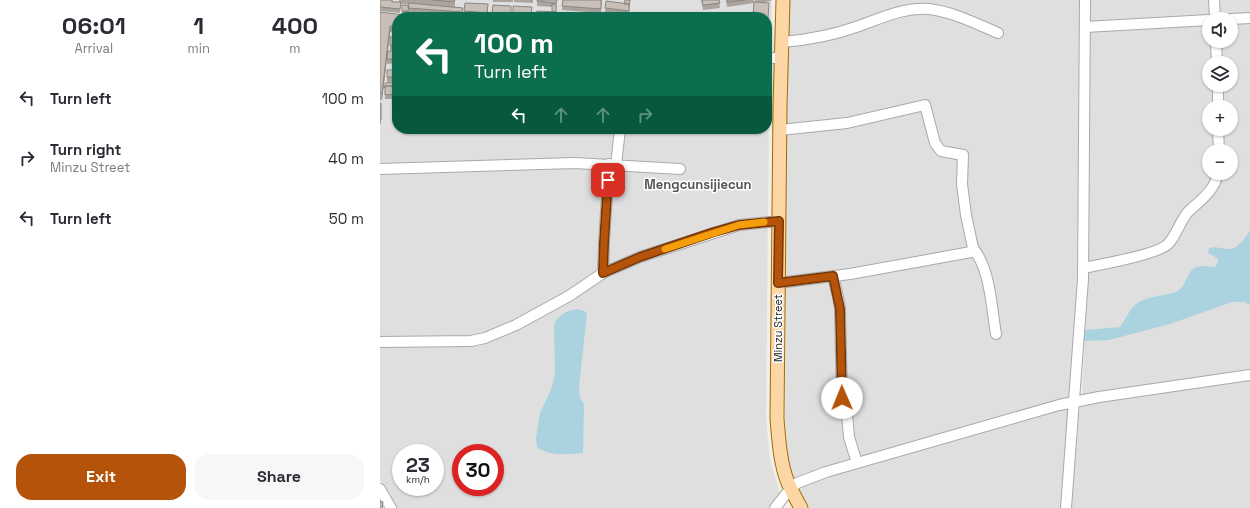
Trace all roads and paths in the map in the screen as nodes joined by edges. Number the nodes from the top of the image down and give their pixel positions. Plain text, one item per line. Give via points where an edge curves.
1 (783, 0) edge
2 (1085, 0) edge
3 (1214, 0) edge
4 (1215, 12) edge
5 (1250, 18) edge
6 (1238, 19) edge
7 (1202, 20) edge
8 (1085, 27) junction
9 (998, 33) dead end
10 (782, 42) junction
11 (781, 57) junction
12 (772, 58) edge
13 (780, 130) junction
14 (619, 134) edge
15 (613, 165) junction
16 (380, 169) edge
17 (680, 169) dead end
18 (1217, 180) edge
19 (779, 221) junction
20 (973, 248) junction
21 (1083, 268) junction
22 (603, 273) junction
23 (833, 276) junction
24 (778, 283) junction
25 (996, 334) dead end
26 (380, 342) edge
27 (1250, 375) edge
28 (1074, 402) junction
29 (857, 463) junction
30 (791, 489) junction
31 (380, 490) edge
32 (391, 508) edge
33 (775, 508) edge
34 (802, 508) edge
35 (1066, 508) edge

1 - 10 main road, Minzu Street
2 - 8 street
3 - 4 street
5 - 6 street
7 - 8 street
8 - 21 street
9 - 10 street via 960,16 928,9 913,9 900,11 841,32
10 - 11 main road, Minzu Street
11 - 12 street
11 - 13 main road, Minzu Street
13 - 19 main road, Minzu Street
13 - 20 street via 847,122 925,105 935,143 941,151 963,155 962,184
14 - 15 street
15 - 16 street via 575,163
15 - 17 street
15 - 22 street
18 - 21 street via 1202,200 1188,212 1168,245 1162,249
19 - 22 street via 739,225 714,232 640,257
19 - 24 main road, Minzu Street
20 - 23 street via 970,252
20 - 25 street via 984,267
21 - 28 street
22 - 26 street via 569,296 485,338 471,341
23 - 24 street
23 - 29 street via 840,309 842,398
24 - 30 main road, Minzu Street via 778,439 782,463
27 - 28 street
28 - 29 street
28 - 35 street
29 - 30 street via 797,483
30 - 33 street
30 - 34 main road, Minzu Street
31 - 32 street

